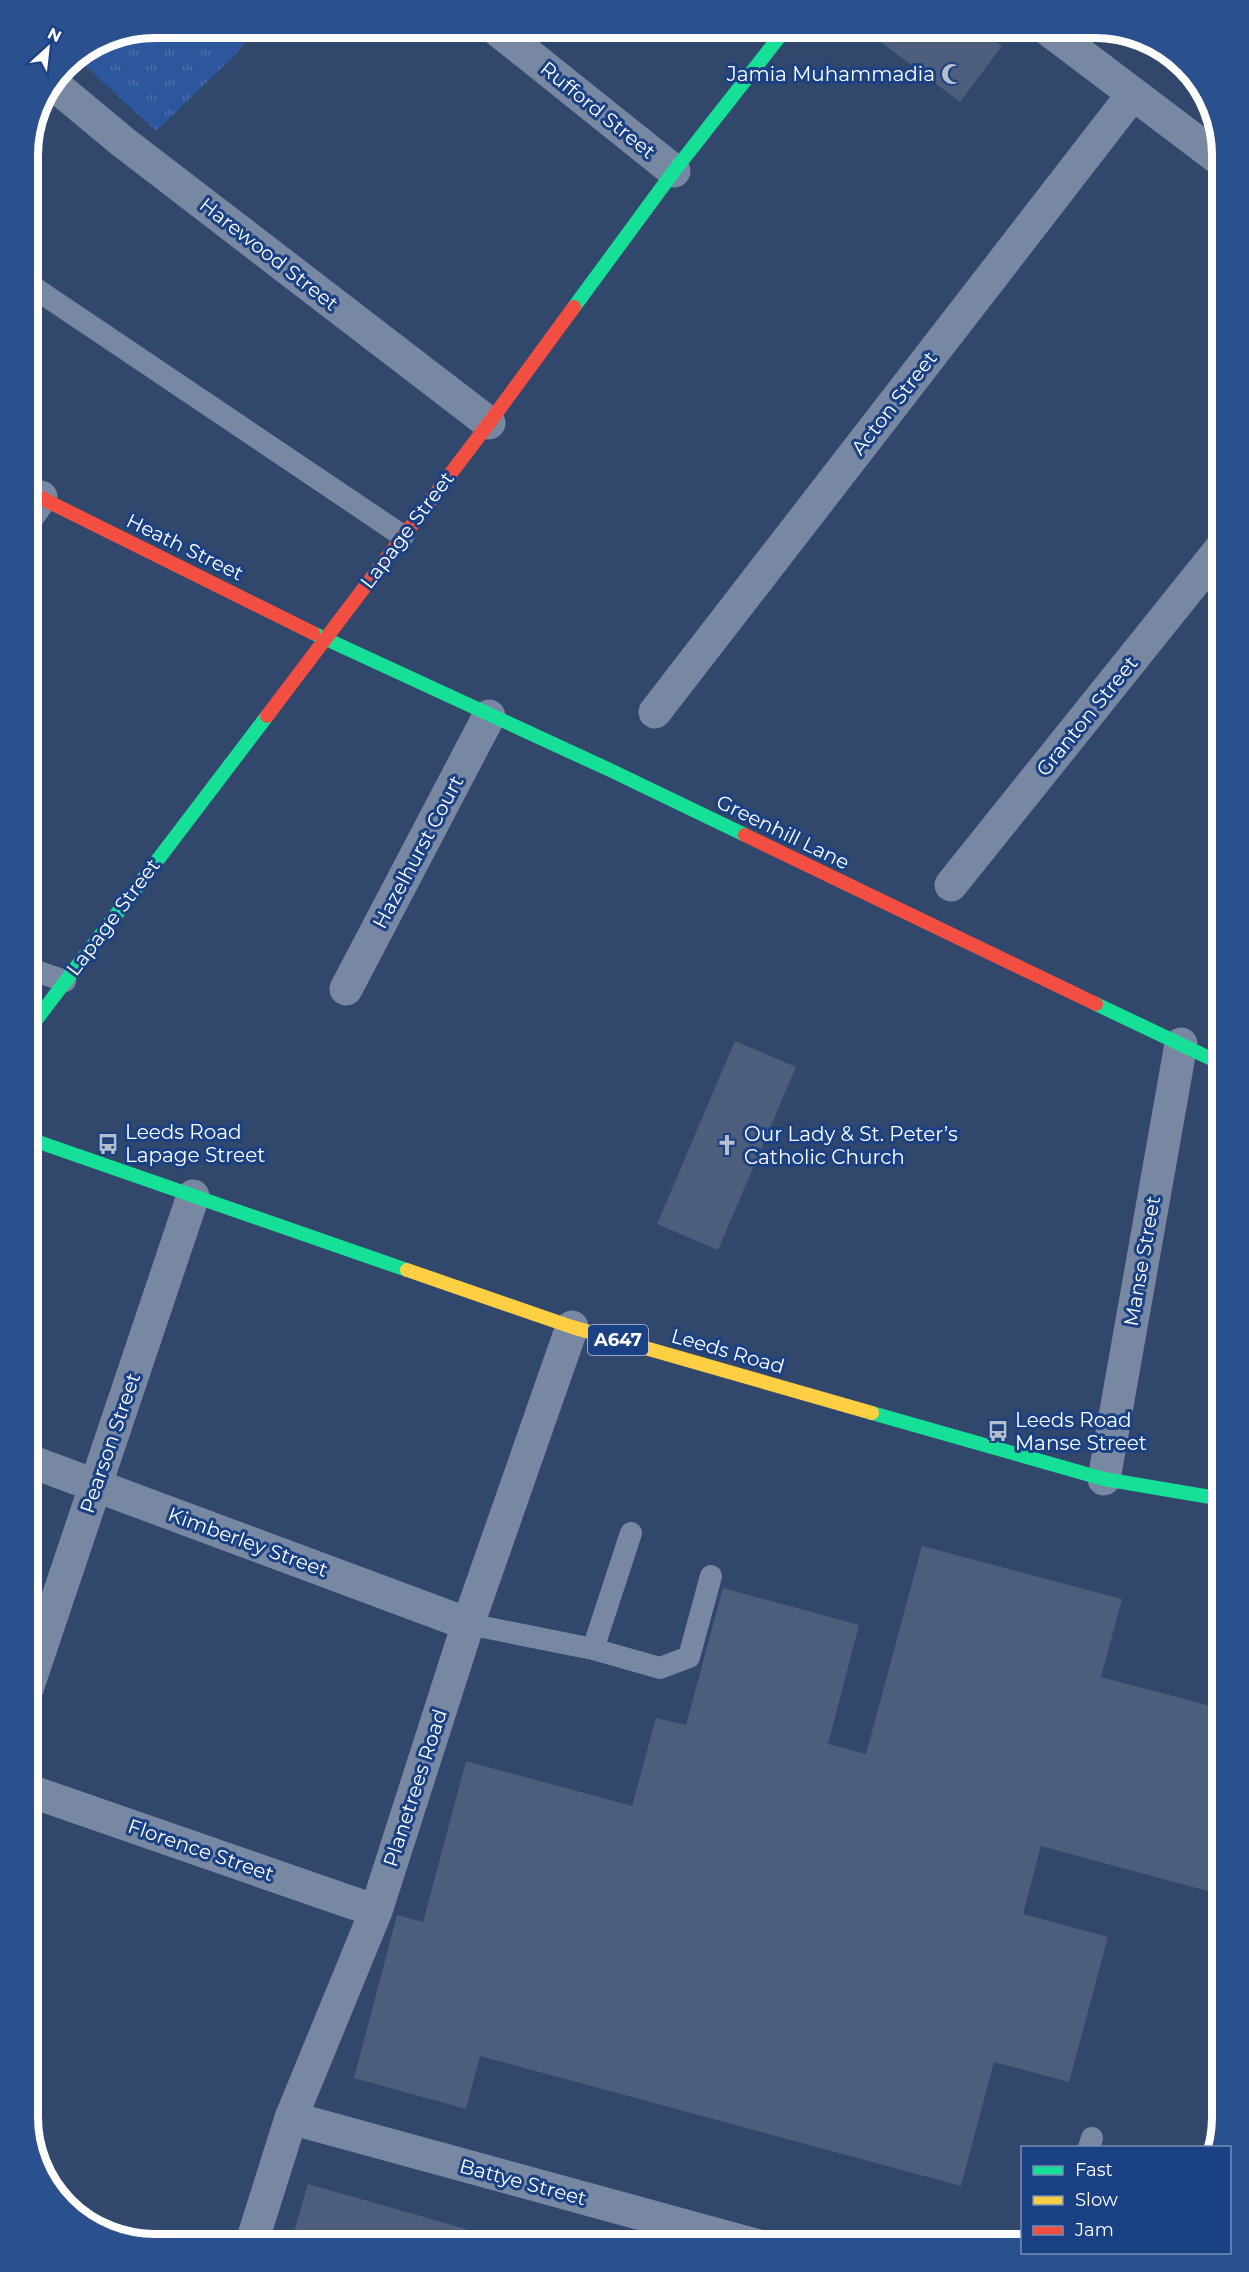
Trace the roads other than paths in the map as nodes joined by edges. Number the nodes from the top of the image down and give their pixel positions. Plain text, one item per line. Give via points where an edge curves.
1 (508, 38) edge
2 (778, 38) edge
3 (1059, 38) edge
4 (58, 88) edge
5 (1133, 94) junction
6 (1212, 153) edge
7 (674, 171) junction
8 (38, 290) edge
9 (489, 423) junction
10 (38, 505) edge
11 (403, 536) junction
12 (1212, 559) edge
13 (325, 639) junction
14 (655, 712) dead end
15 (489, 716) junction
16 (951, 885) dead end
17 (38, 972) edge
18 (65, 981) junction
19 (346, 989) dead end
20 (38, 1018) edge
21 (1181, 1044) junction
22 (1212, 1059) edge
23 (38, 1142) edge
24 (193, 1196) junction
25 (572, 1327) junction
26 (38, 1464) edge
27 (1104, 1479) junction
28 (95, 1486) junction
29 (1212, 1497) edge
30 (631, 1533) dead end
31 (711, 1576) dead end
32 (468, 1623) junction
33 (593, 1649) junction
34 (38, 1656) edge
35 (38, 1794) edge
36 (376, 1911) junction
37 (291, 2118) junction
38 (254, 2234) edge
39 (715, 2234) edge

1 - 7 street, Rufford Street
2 - 7 street, Lapage Street
3 - 5 street
4 - 9 street, Harewood Street
5 - 6 street
5 - 14 street, Acton Street
7 - 9 street, Lapage Street
8 - 11 lane
9 - 11 street, Lapage Street
10 - 13 street, Heath Street
11 - 13 street, Lapage Street
12 - 16 street, Granton Street
13 - 15 street, Greenhill Lane
13 - 18 street, Lapage Street
15 - 19 street, Hazelhurst Court
15 - 21 street, Greenhill Lane via 610,770
17 - 18 lane
18 - 20 street, Lapage Street
21 - 22 street, Greenhill Lane
21 - 27 street, Manse Street
23 - 24 street, Leeds Road / A647
24 - 25 street, Leeds Road / A647
24 - 28 street, Pearson Street
25 - 27 street, Leeds Road / A647
25 - 32 street, Planetrees Road
26 - 28 street, Kimberley Street
27 - 29 street, Leeds Road / A647
28 - 32 street, Kimberley Street
28 - 34 street, Pearson Street
30 - 33 lane
31 - 33 lane via 689,1657 660,1668
32 - 33 lane
32 - 36 street, Planetrees Road
35 - 36 street, Florence Street
36 - 37 street, Planetrees Road
37 - 38 street, Planetrees Road
37 - 39 street, Battye Street

